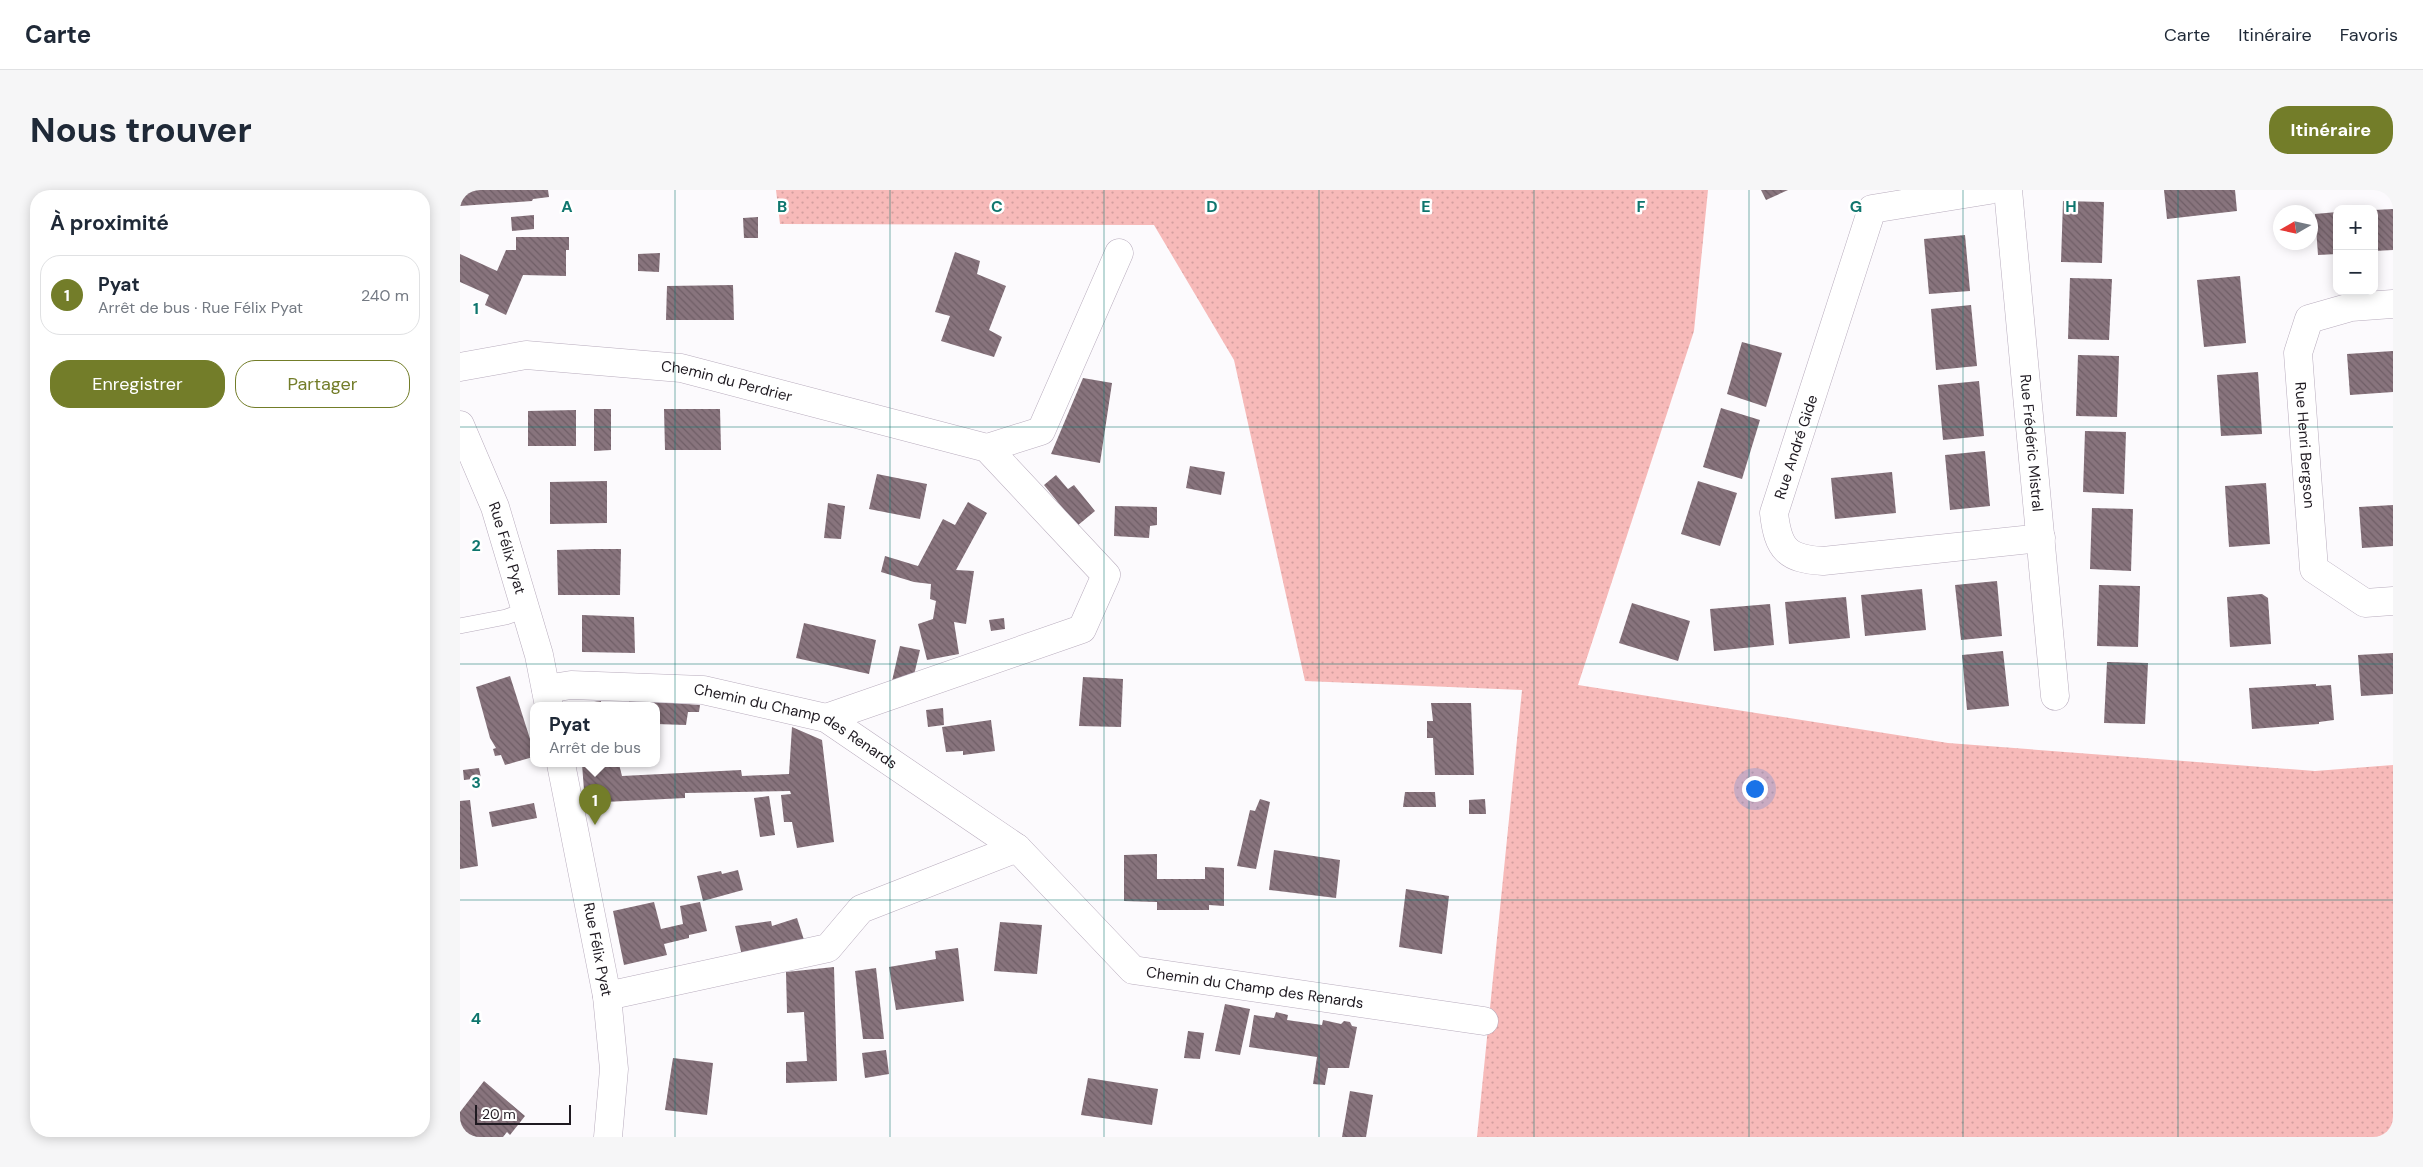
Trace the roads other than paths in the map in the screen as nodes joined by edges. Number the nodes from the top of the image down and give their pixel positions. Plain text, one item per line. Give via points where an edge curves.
1 (1990, 190) edge
2 (2008, 190) edge
3 (1119, 253) dead end
4 (2393, 304) edge
5 (460, 367) edge
6 (460, 425) edge
7 (987, 448) junction
8 (2041, 538) junction
9 (2393, 601) edge
10 (526, 610) junction
11 (460, 626) edge
12 (2055, 696) dead end
13 (548, 697) edge
14 (826, 718) junction
15 (562, 767) edge
16 (1018, 848) junction
17 (607, 996) junction
18 (1484, 1020) dead end
19 (608, 1137) edge

1 - 8 street, Rue André Gide via 1872,209 1774,513 1777,535 1788,552 1803,560 1823,561
2 - 8 street, Rue Frédéric Mistral
3 - 7 street via 1042,431
4 - 9 street, Rue Henri Bergson via 2351,307 2309,319 2298,353 2314,568 2365,603
5 - 7 street, Chemin du Perdrier via 526,355 681,368
6 - 10 street, Rue Félix Pyat via 495,506
7 - 14 street via 1106,575 1082,629
8 - 12 street, Rue Frédéric Mistral
10 - 11 lane
10 - 13 street, Rue Félix Pyat
13 - 14 street, Chemin du Champ des Renards via 571,685 703,690
14 - 16 street, Chemin du Champ des Renards
15 - 17 street, Rue Félix Pyat
16 - 17 street via 861,909 828,948
16 - 18 street, Chemin du Champ des Renards via 1133,970
17 - 19 street, Rue Félix Pyat via 614,1069

